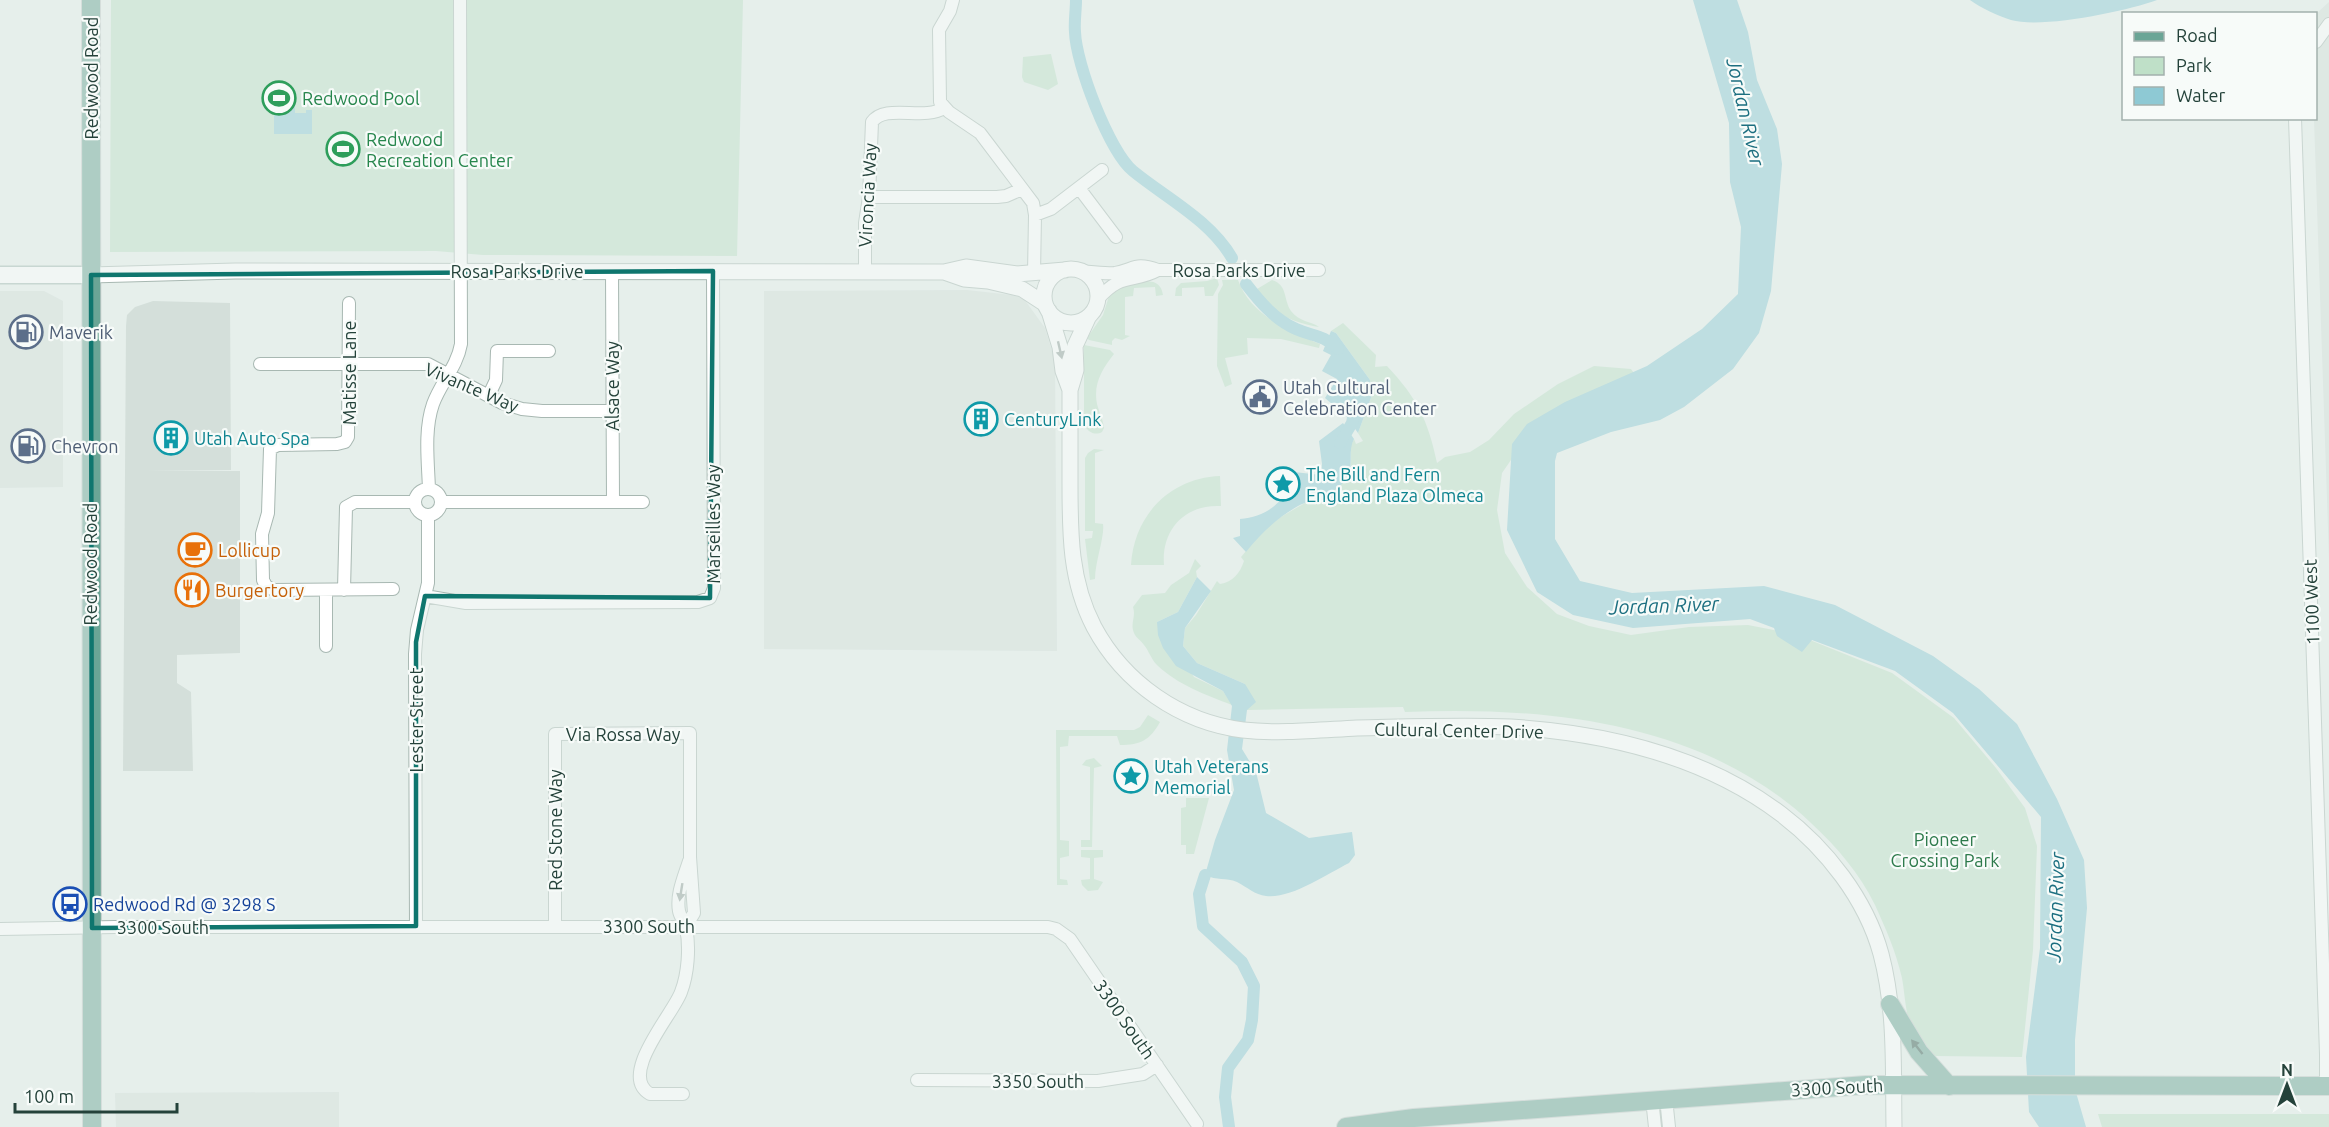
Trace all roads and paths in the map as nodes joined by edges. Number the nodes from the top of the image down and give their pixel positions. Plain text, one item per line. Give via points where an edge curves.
1 (91, 0) edge
2 (460, 0) edge
3 (953, 0) edge
4 (2329, 24) edge
5 (2317, 41) edge
6 (944, 108) junction
7 (2295, 120) edge
8 (1102, 170) dead end
9 (1079, 188) junction
10 (1022, 189) junction
11 (869, 197) junction
12 (1035, 215) junction
13 (1116, 237) dead end
14 (1072, 270) junction
15 (1158, 270) junction
16 (1319, 270) dead end
17 (460, 271) junction
18 (612, 271) junction
19 (713, 271) junction
20 (865, 272) junction
21 (944, 272) junction
22 (1034, 274) junction
23 (0, 275) edge
24 (91, 275) junction
25 (1098, 299) junction
26 (349, 303) dead end
27 (1047, 307) junction
28 (1088, 318) junction
29 (549, 351) dead end
30 (349, 363) junction
31 (260, 364) dead end
32 (449, 375) junction
33 (1070, 390) junction
34 (489, 395) junction
35 (612, 411) junction
36 (429, 489) junction
37 (415, 502) junction
38 (441, 502) junction
39 (612, 502) junction
40 (643, 502) dead end
41 (428, 515) junction
42 (326, 590) junction
43 (344, 590) junction
44 (393, 590) dead end
45 (425, 596) junction
46 (326, 646) dead end
47 (555, 734) joint
48 (2324, 804) edge
49 (416, 926) junction
50 (555, 926) junction
51 (686, 926) junction
52 (92, 928) junction
53 (0, 929) edge
54 (1890, 1004) junction
55 (1157, 1065) junction
56 (917, 1080) dead end
57 (1894, 1085) junction
58 (1949, 1086) junction
59 (2327, 1086) edge
60 (683, 1094) dead end
61 (1659, 1099) junction
62 (1197, 1124) dead end
63 (92, 1127) edge
64 (1347, 1127) edge
65 (1655, 1127) edge
66 (1669, 1127) edge
67 (1894, 1127) edge

1 - 24 main road, Redwood Road
2 - 17 street
3 - 6 street via 939,33 940,99
4 - 5 street
6 - 10 street via 980,133
6 - 11 street, Vironcia Way via 931,114 885,114 875,118 871,127
7 - 48 street, 1100 West
8 - 9 street
9 - 12 street via 1051,209
9 - 13 street
10 - 11 street via 997,197
10 - 12 street via 1033,204
11 - 20 street, Vironcia Way
12 - 22 street
14 - 15 street, Rosa Parks Drive via 1108,273 1146,265
14 - 22 street, Rosa Parks Drive
14 - 25 street via 1086,274 1096,285
14 - 27 street via 1058,273 1048,283
15 - 16 street, Rosa Parks Drive
15 - 25 street, Rosa Parks Drive via 1119,281
17 - 18 street, Rosa Parks Drive
17 - 24 street, Rosa Parks Drive
17 - 32 street via 460,344
18 - 19 street, Rosa Parks Drive
18 - 35 street, Alsace Way
19 - 20 street, Rosa Parks Drive
19 - 45 street, Marseilles Way via 714,588 710,598 699,602 466,603
20 - 21 street, Rosa Parks Drive
21 - 22 street, Rosa Parks Drive via 966,267
21 - 27 street, Rosa Parks Drive via 1022,289
23 - 24 main road
24 - 52 main road, Redwood Road
25 - 28 street
26 - 30 street, Matisse Lane
27 - 28 street via 1066,323
27 -> 33 street, Cultural Center Drive
28 - 33 street, Cultural Center Drive via 1075,346 1076,369
29 - 34 street via 497,351 496,380
30 - 31 street, Vivante Way
30 - 32 street, Vivante Way via 423,364
30 - 42 street, Matisse Lane via 347,440 337,444 278,445 268,452 268,513 262,534 262,576 266,586 278,590
32 - 34 street, Vivante Way
32 - 36 street via 430,412
33 - 54 street, Cultural Center Drive via 1072,562 1092,624 1118,662 1142,686 1183,712 1237,729 1513,728 1617,741 1693,764 1769,805 1826,857 1854,894 1873,930
34 - 35 street, Vivante Way via 532,411
35 - 39 street, Alsace Way
36 - 37 street via 418,494
36 - 38 street via 436,491
37 - 41 street via 420,513
37 - 43 street via 348,505
38 - 39 street
38 - 41 street via 439,509
39 - 40 street
41 - 45 street, Lester Street via 429,570
42 - 43 street
42 - 46 street
43 - 44 street
45 - 49 street, Lester Street via 415,654
47 - 50 street, Red Stone Way
47 - 51 street, Via Rossa Way via 690,733 690,857 679,893 679,913
48 - 59 street, 1100 West
49 - 50 street, 3300 South
49 - 52 street, 3300 South
50 - 51 street, 3300 South
51 - 55 street, 3300 South via 1056,929 1070,939
51 - 60 street via 686,980 676,1005 652,1038 641,1078 643,1089 650,1094
52 - 53 street, 3300 South
52 - 63 main road, Redwood Road
54 - 57 street, Cultural Center Drive
58 -> 54 main road via 1919,1052
55 - 56 street, 3350 South via 1143,1074 1098,1081
55 - 62 street, 3300 South
57 - 58 main road, 3300 South
57 - 61 main road, 3300 South
57 - 67 street, Cultural Center Drive
58 - 59 main road, 3300 South
61 - 64 main road, 3300 South
61 - 65 street
61 - 66 street

